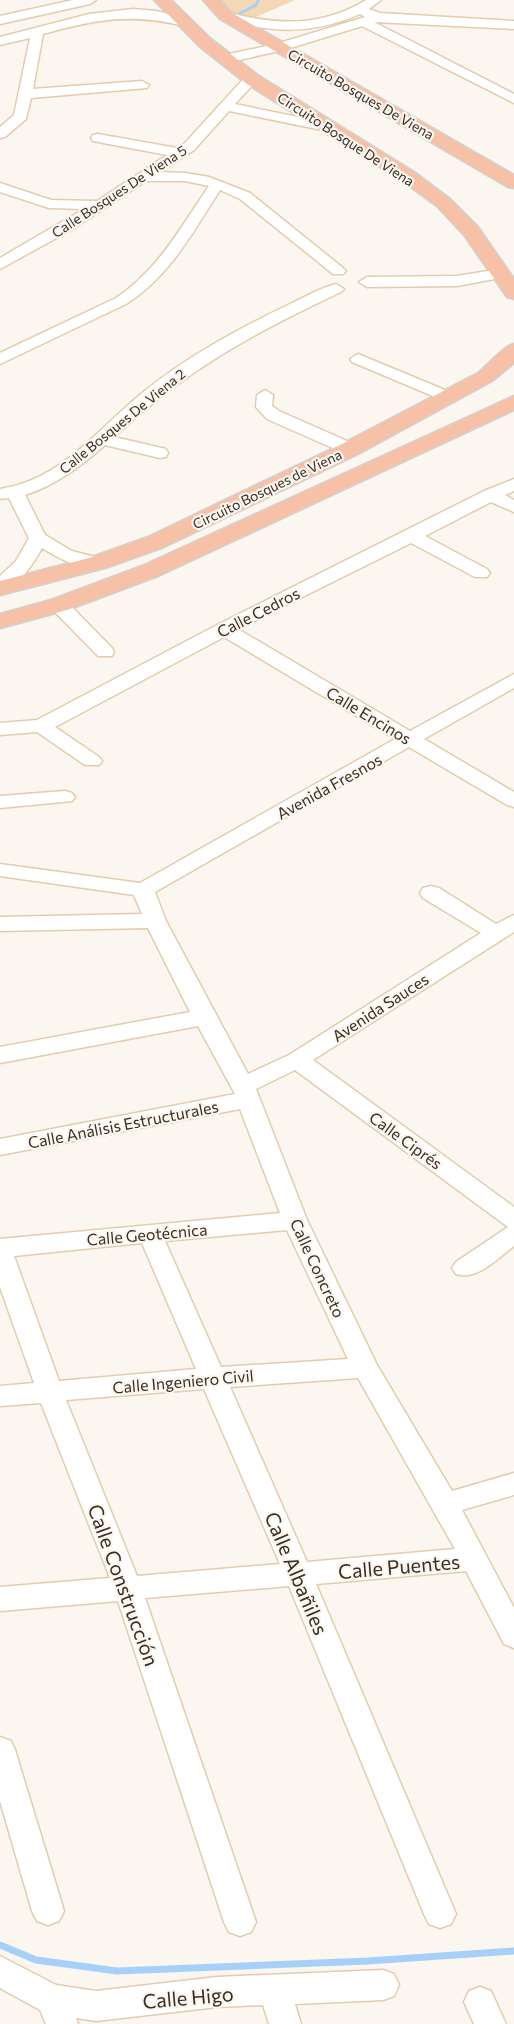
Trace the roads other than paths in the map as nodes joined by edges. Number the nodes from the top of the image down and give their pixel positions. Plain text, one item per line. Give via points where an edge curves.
1 (162, 0) edge
2 (211, 0) edge
3 (375, 0) edge
4 (94, 1) edge
5 (0, 6) edge
6 (61, 7) junction
7 (109, 9) junction
8 (78, 10) junction
9 (128, 11) junction
10 (362, 15) junction
11 (226, 16) junction
12 (5, 19) edge
13 (180, 21) junction
14 (514, 25) edge
15 (59, 26) junction
16 (37, 33) junction
17 (0, 42) edge
18 (279, 47) junction
19 (33, 52) junction
20 (225, 59) junction
21 (252, 78) junction
22 (142, 85) dead end
23 (25, 94) junction
24 (514, 99) edge
25 (224, 106) junction
26 (327, 127) junction
27 (0, 134) edge
28 (98, 138) dead end
29 (192, 155) junction
30 (145, 177) junction
31 (514, 183) edge
32 (217, 184) junction
33 (0, 187) edge
34 (49, 204) junction
35 (97, 205) junction
36 (66, 228) junction
37 (0, 264) edge
38 (506, 269) junction
39 (338, 271) junction
40 (367, 282) junction
41 (336, 289) junction
42 (514, 293) edge
43 (0, 359) edge
44 (357, 359) dead end
45 (504, 366) edge
46 (514, 385) edge
47 (265, 395) dead end
48 (446, 396) junction
49 (514, 402) edge
50 (103, 439) junction
51 (350, 449) junction
52 (160, 453) dead end
53 (514, 484) edge
54 (8, 494) edge
55 (490, 495) junction
56 (514, 507) edge
57 (410, 535) junction
58 (38, 538) junction
59 (97, 563) junction
60 (481, 573) dead end
61 (0, 587) edge
62 (59, 605) junction
63 (0, 621) edge
64 (224, 630) junction
65 (105, 652) dead end
66 (514, 680) edge
67 (41, 726) junction
68 (0, 729) edge
69 (411, 740) junction
70 (92, 761) dead end
71 (65, 797) dead end
72 (514, 801) edge
73 (0, 802) edge
74 (0, 870) edge
75 (142, 890) junction
76 (431, 893) dead end
77 (155, 921) junction
78 (0, 924) edge
79 (505, 928) edge
80 (204, 1017) junction
81 (0, 1055) edge
82 (297, 1060) junction
83 (244, 1093) junction
84 (0, 1147) edge
85 (295, 1220) junction
86 (514, 1220) edge
87 (150, 1234) junction
88 (514, 1234) edge
89 (0, 1249) edge
90 (465, 1268) dead end
91 (365, 1368) junction
92 (211, 1378) junction
93 (50, 1392) junction
94 (0, 1396) edge
95 (514, 1484) edge
96 (445, 1504) junction
97 (474, 1560) junction
98 (298, 1574) junction
99 (128, 1588) junction
100 (0, 1599) edge
101 (514, 1636) edge
102 (0, 1750) edge
103 (48, 1911) dead end
104 (440, 1914) dead end
105 (240, 1922) dead end
106 (0, 1971) edge
107 (384, 1985) dead end
108 (274, 1990) junction
109 (57, 2011) edge
110 (285, 2024) edge

1 - 13 main road, Circuito Bosque De Viena
2 - 11 main road, Circuito Bosques De Viena
3 - 10 street
4 - 6 street
4 - 7 street
4 - 8 street
5 - 12 street
6 - 8 street
6 - 12 street
7 - 8 street
7 - 9 street
8 - 15 street
9 - 13 street
9 - 15 street
10 - 11 street via 311,26 277,28
10 - 14 street
10 - 18 street
10 - 24 street
11 - 18 main road, Circuito Bosques De Viena
13 - 20 main road, Circuito Bosque De Viena
15 - 16 street
16 - 17 street
16 - 19 street
17 - 19 street
18 - 20 street
18 - 31 main road, Circuito Bosques De Viena
19 - 23 street
20 - 21 main road, Circuito Bosque De Viena
21 - 25 street, Calle Bosques De Viena 5
21 - 26 main road, Circuito Bosque De Viena
22 - 23 street
23 - 27 street via 21,116
25 - 26 street
25 - 29 street, Calle Bosques De Viena 5
26 - 38 main road, Circuito Bosque De Viena via 442,202
28 - 29 street
29 - 30 street, Calle Bosques De Viena 5
29 - 32 street
30 - 32 street via 181,175
30 - 35 street, Calle Bosques De Viena 5
32 - 39 street via 245,196
32 - 43 street via 156,274 138,290
33 - 34 street
34 - 35 street
34 - 36 street
35 - 36 street, Calle Bosques De Viena 5
36 - 37 street, Calle Bosques De Viena 5
38 - 40 street via 438,282
38 - 42 main road, Circuito Bosque De Viena
39 - 40 street via 356,272
39 - 41 street via 323,279
40 - 41 street, Calle Bosques De Viena 2 via 355,289
41 - 50 street, Calle Bosques De Viena 2 via 260,324 195,362 147,398
44 - 48 street
45 - 46 main road
45 - 48 main road, Circuito Bosques de Viena
47 - 51 street via 264,407 273,415
48 - 51 main road, Circuito Bosques de Viena
49 - 62 main road, Circuito Bosques de Viena via 150,571
50 - 52 street
50 - 54 street, Calle Bosques De Viena 2 via 68,467
51 - 59 main road, Circuito Bosques de Viena via 156,542
53 - 55 street, Calle Cedros
54 - 58 street
55 - 56 street
55 - 57 street, Calle Cedros
57 - 60 street
57 - 64 street, Calle Cedros
58 - 59 street via 66,555
58 - 61 street via 24,564
59 - 61 main road, Circuito Bosques de Viena
62 - 63 main road, Circuito Bosques de Viena
62 - 65 street
64 - 67 street, Calle Cedros
64 - 69 street, Calle Encinos
66 - 69 street, Avenida Fresnos
67 - 68 street, Calle Cedros
67 - 70 street
69 - 72 street, Calle Encinos
69 - 75 street, Avenida Fresnos
71 - 73 street
74 - 75 street
75 - 77 street, Calle Concreto
76 - 79 street
77 - 78 street
77 - 80 street, Calle Concreto
79 - 82 street, Avenida Sauces
80 - 81 street
80 - 83 street, Calle Concreto
82 - 83 street, Avenida Sauces
82 - 86 street, Calle Ciprés
83 - 84 street, Calle Análisis Estructurales
83 - 85 street, Calle Concreto
85 - 87 street, Calle Geotécnica
85 - 91 street, Calle Concreto
87 - 89 street, Calle Geotécnica
87 - 92 street, Calle Albañiles
88 - 90 street
89 - 93 street, Calle Construcción
91 - 92 street, Calle Ingeniero Civil
91 - 96 street, Calle Concreto
92 - 93 street, Calle Ingeniero Civil
92 - 98 street, Calle Albañiles
93 - 94 street, Calle Ingeniero Civil
93 - 99 street, Calle Construcción
95 - 96 street
96 - 97 street, Calle Concreto
97 - 98 street, Calle Puentes
97 - 101 street, Calle Concreto
98 - 99 street, Calle Puentes
98 - 104 street, Calle Albañiles
99 - 100 street, Calle Puentes
99 - 105 street, Calle Construcción
102 - 103 street
106 - 109 street, Calle Higo
107 - 108 street, Calle Higo
108 - 109 street, Calle Higo via 217,1992
108 - 110 street

